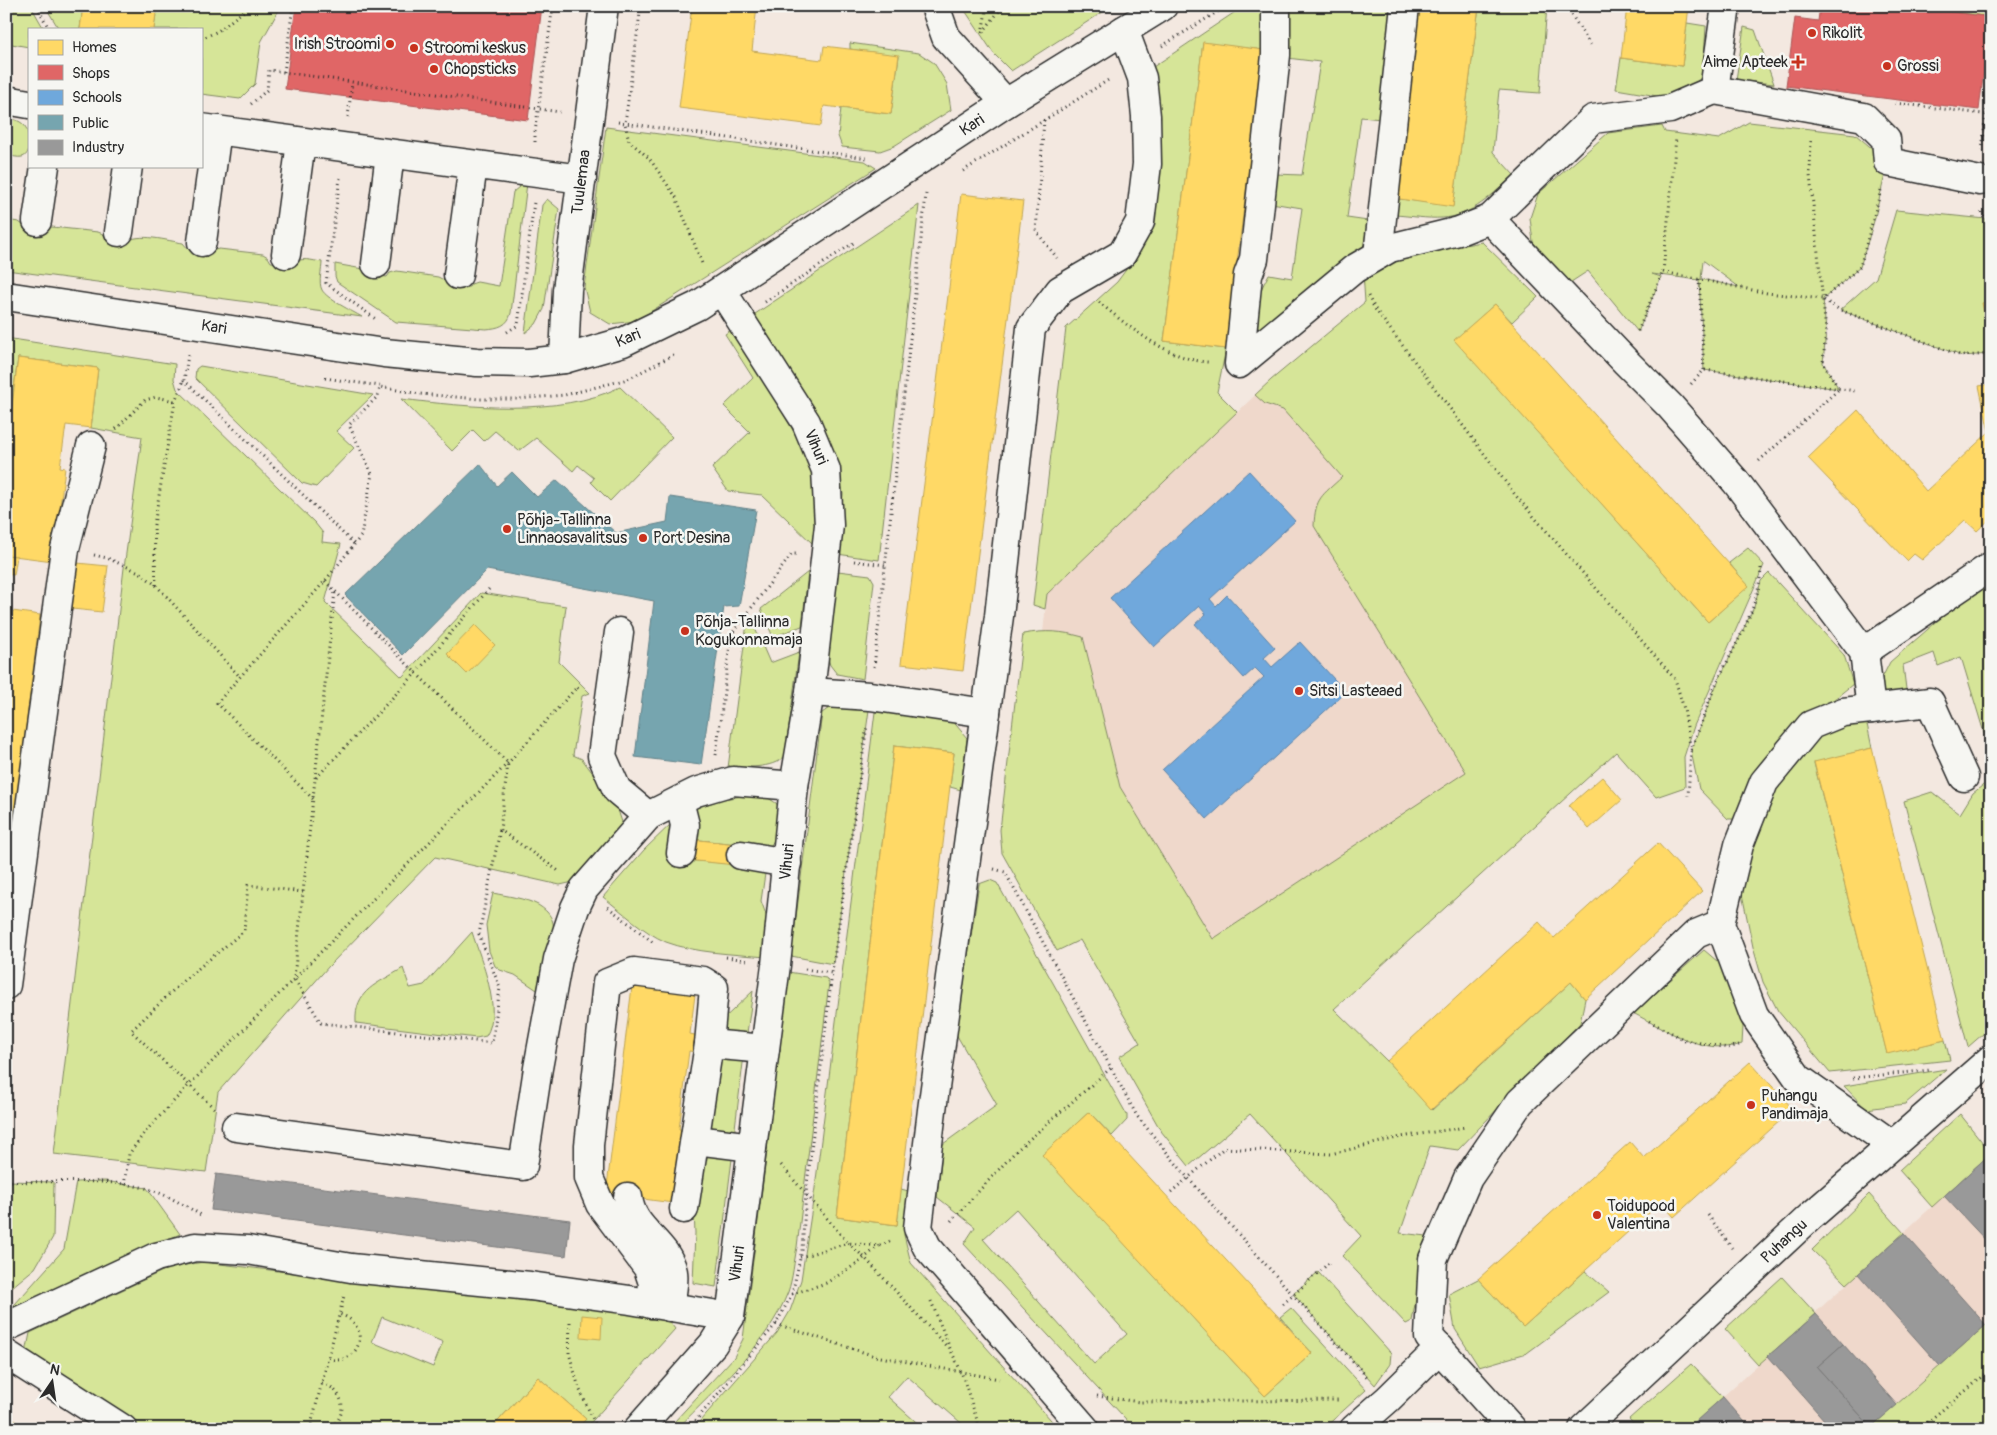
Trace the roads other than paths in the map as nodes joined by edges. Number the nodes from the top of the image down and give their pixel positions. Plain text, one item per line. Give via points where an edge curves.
1 (604, 6) edge
2 (935, 6) edge
3 (1164, 6) edge
4 (1276, 6) edge
5 (1405, 6) edge
6 (1726, 6) edge
7 (1124, 30) junction
8 (1714, 90) junction
9 (6, 100) edge
10 (1006, 103) junction
11 (28, 104) edge
12 (209, 129) edge
13 (301, 142) junction
14 (390, 154) junction
15 (473, 165) junction
16 (44, 168) edge
17 (128, 168) edge
18 (582, 179) junction
19 (1980, 181) dead end
20 (1490, 219) junction
21 (37, 221) dead end
22 (119, 232) dead end
23 (202, 242) dead end
24 (286, 254) dead end
25 (1378, 255) junction
26 (376, 264) dead end
27 (458, 274) dead end
28 (722, 291) junction
29 (6, 296) edge
30 (564, 359) junction
31 (91, 446) road end
32 (1991, 566) edge
33 (619, 632) dead end
34 (1864, 652) junction
35 (810, 692) junction
36 (1871, 709) junction
37 (986, 713) junction
38 (1964, 777) dead end
39 (794, 786) junction
40 (679, 800) junction
41 (648, 816) junction
42 (681, 853) dead end
43 (741, 855) dead end
44 (787, 863) junction
45 (1720, 924) junction
46 (6, 985) edge
47 (709, 1044) junction
48 (765, 1049) junction
49 (1991, 1059) edge
50 (236, 1127) road end
51 (696, 1140) junction
52 (1892, 1144) junction
53 (752, 1147) junction
54 (628, 1197) dead end
55 (684, 1209) dead end
56 (661, 1305) junction
57 (730, 1317) junction
58 (6, 1327) edge
59 (1440, 1348) junction
60 (6, 1354) edge
61 (123, 1429) edge
62 (638, 1429) edge
63 (1086, 1429) edge
64 (1354, 1429) edge
65 (1512, 1429) edge
66 (1583, 1429) edge

1 - 18 street, Tuulemaa
2 - 10 street via 946,37
3 - 7 street, Kari
4 - 25 street via 1276,55 1239,364 1354,269
5 - 25 street
6 - 8 street
7 - 10 street, Kari
7 - 37 street via 1142,78 1146,116 1147,164 1140,222 1122,254 1060,290 1031,328
8 - 19 street via 1864,117 1886,139 1888,162
8 - 20 street via 1670,109 1594,119
9 - 11 street
10 - 28 street, Kari
12 - 13 street
12 - 23 street
13 - 14 street
13 - 24 street
14 - 15 street
14 - 26 street
15 - 18 street
15 - 27 street
16 - 21 street
17 - 22 street
18 - 30 street, Tuulemaa via 567,290
20 - 25 street via 1459,231 1390,248
20 - 34 street via 1670,406 1736,482
28 - 30 street, Kari via 623,342
28 - 35 street, Vihuri via 806,422 826,470 829,525
29 - 30 street, Kari via 384,353 477,362 529,363
31 - 46 street via 65,549
32 - 34 street
33 - 41 street via 602,756 617,790
34 - 36 street
35 - 37 street via 870,696
35 - 39 street, Vihuri
36 - 38 street via 1930,702
36 - 45 street via 1843,712 1810,725 1764,782 1739,845
37 - 63 street via 965,859 922,1238
39 - 40 street via 733,781
39 - 44 street, Vihuri
40 - 41 street
40 - 42 street via 685,825
41 - 50 street via 584,889 574,908 558,959 523,1166
43 - 44 street
44 - 48 street, Vihuri
45 - 52 street via 1754,1015 1798,1078
45 - 59 street via 1696,934 1520,1102 1468,1178 1433,1259 1429,1337
47 - 48 street
47 - 51 street
47 - 56 street via 714,988 703,981 634,972 607,982 589,1145 589,1178 600,1204 648,1268
48 - 53 street, Vihuri
49 - 52 street, Puhangu
51 - 53 street
51 - 55 street
52 - 66 street, Puhangu
53 - 57 street, Vihuri
54 - 56 street via 634,1219 667,1254 673,1274
56 - 57 street
56 - 58 street via 574,1292 351,1268 248,1250 195,1247 156,1257
57 - 62 street, Vihuri via 713,1344
59 - 64 street
59 - 65 street
60 - 61 street

